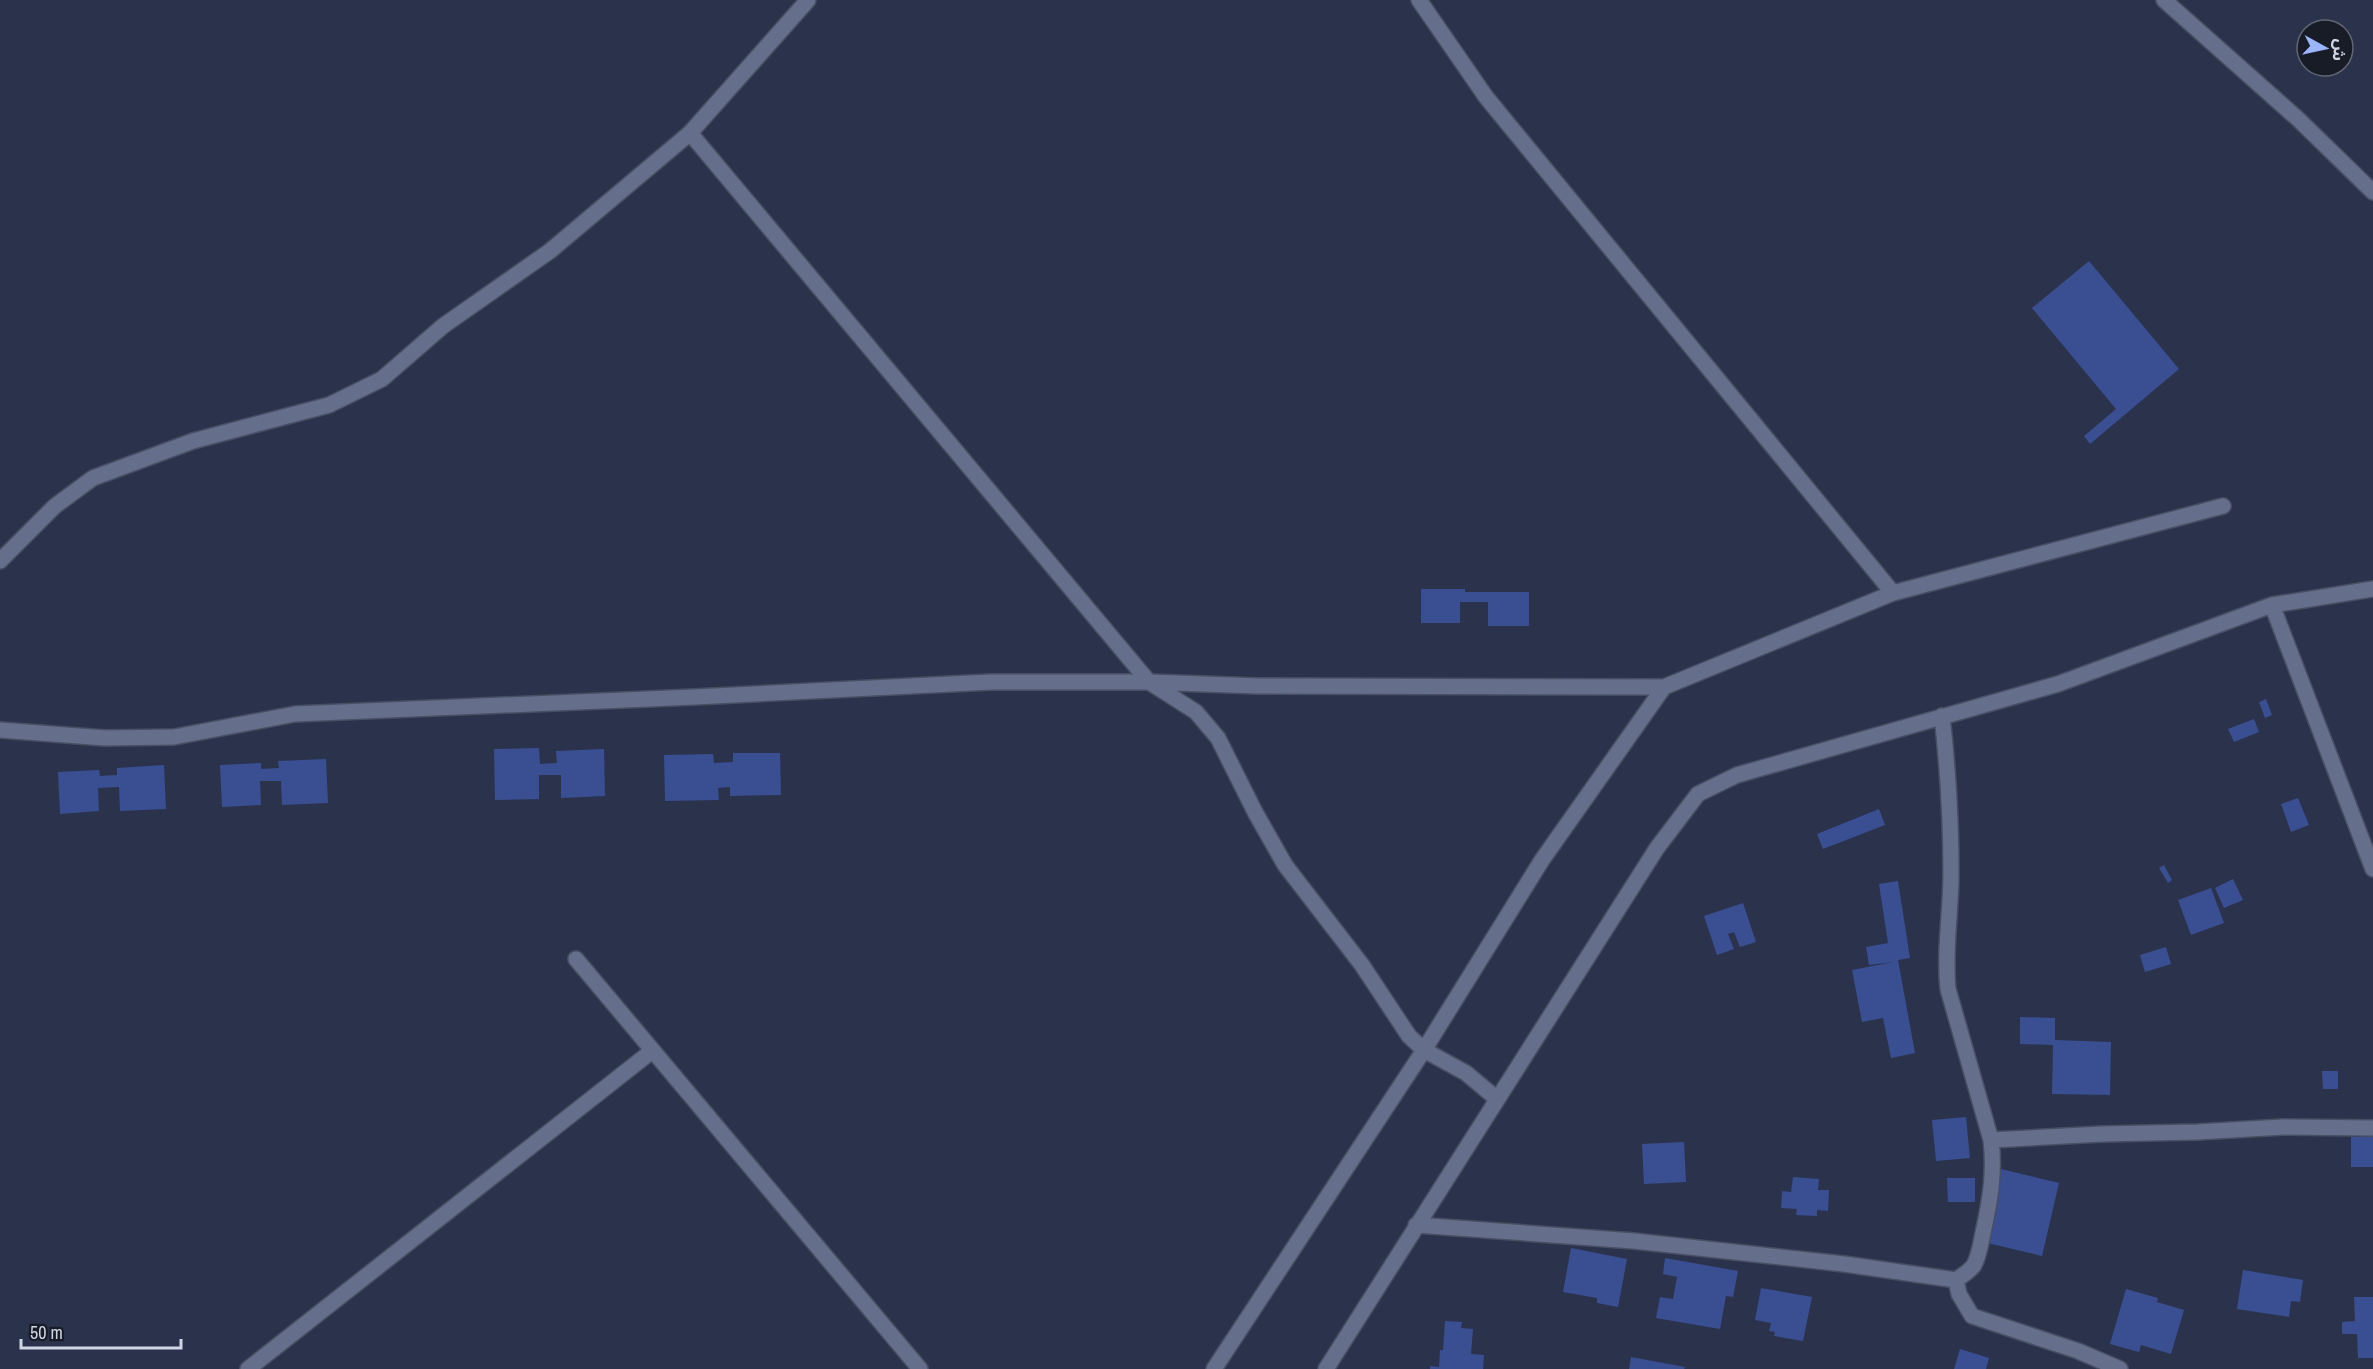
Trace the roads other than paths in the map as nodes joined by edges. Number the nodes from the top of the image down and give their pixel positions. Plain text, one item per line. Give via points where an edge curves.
1 (808, 0) edge
2 (1419, 0) edge
3 (2164, 0) edge
4 (690, 133) junction
5 (2373, 192) edge
6 (2223, 506) dead end
7 (0, 561) edge
8 (2373, 589) edge
9 (1893, 593) junction
10 (2272, 605) junction
11 (1149, 682) junction
12 (1664, 687) junction
13 (1942, 716) junction
14 (0, 730) edge
15 (2373, 869) edge
16 (576, 959) dead end
17 (1424, 1050) junction
18 (652, 1051) junction
19 (1497, 1099) junction
20 (2373, 1128) edge
21 (1991, 1140) junction
22 (1416, 1226) junction
23 (1956, 1280) junction
24 (248, 1369) edge
25 (920, 1369) edge
26 (1215, 1369) edge
27 (1326, 1369) edge
28 (2121, 1369) edge

1 - 4 street
2 - 9 street via 1486,97
3 - 5 street via 2298,119
4 - 7 street via 550,251 443,326 382,379 329,405 193,441 93,478 55,506
4 - 11 street
6 - 9 street
8 - 10 street
9 - 12 street
10 - 13 street via 2058,684
10 - 15 street
11 - 12 street
11 - 14 street via 991,682 295,714 174,737 105,738
11 - 17 street via 1196,712 1218,738 1286,865 1362,965 1409,1036
12 - 17 street via 1542,861
13 - 19 street via 1737,776 1698,794 1657,848
13 - 21 street via 1949,785 1951,875 1948,989
16 - 18 street
17 - 19 street via 1466,1073
17 - 26 street
18 - 24 street
18 - 25 street
19 - 22 street
20 - 21 street via 2283,1127
21 - 23 street via 1991,1199 1980,1249 1974,1265
22 - 23 street via 1634,1241
22 - 27 street
23 - 28 street via 1972,1316

